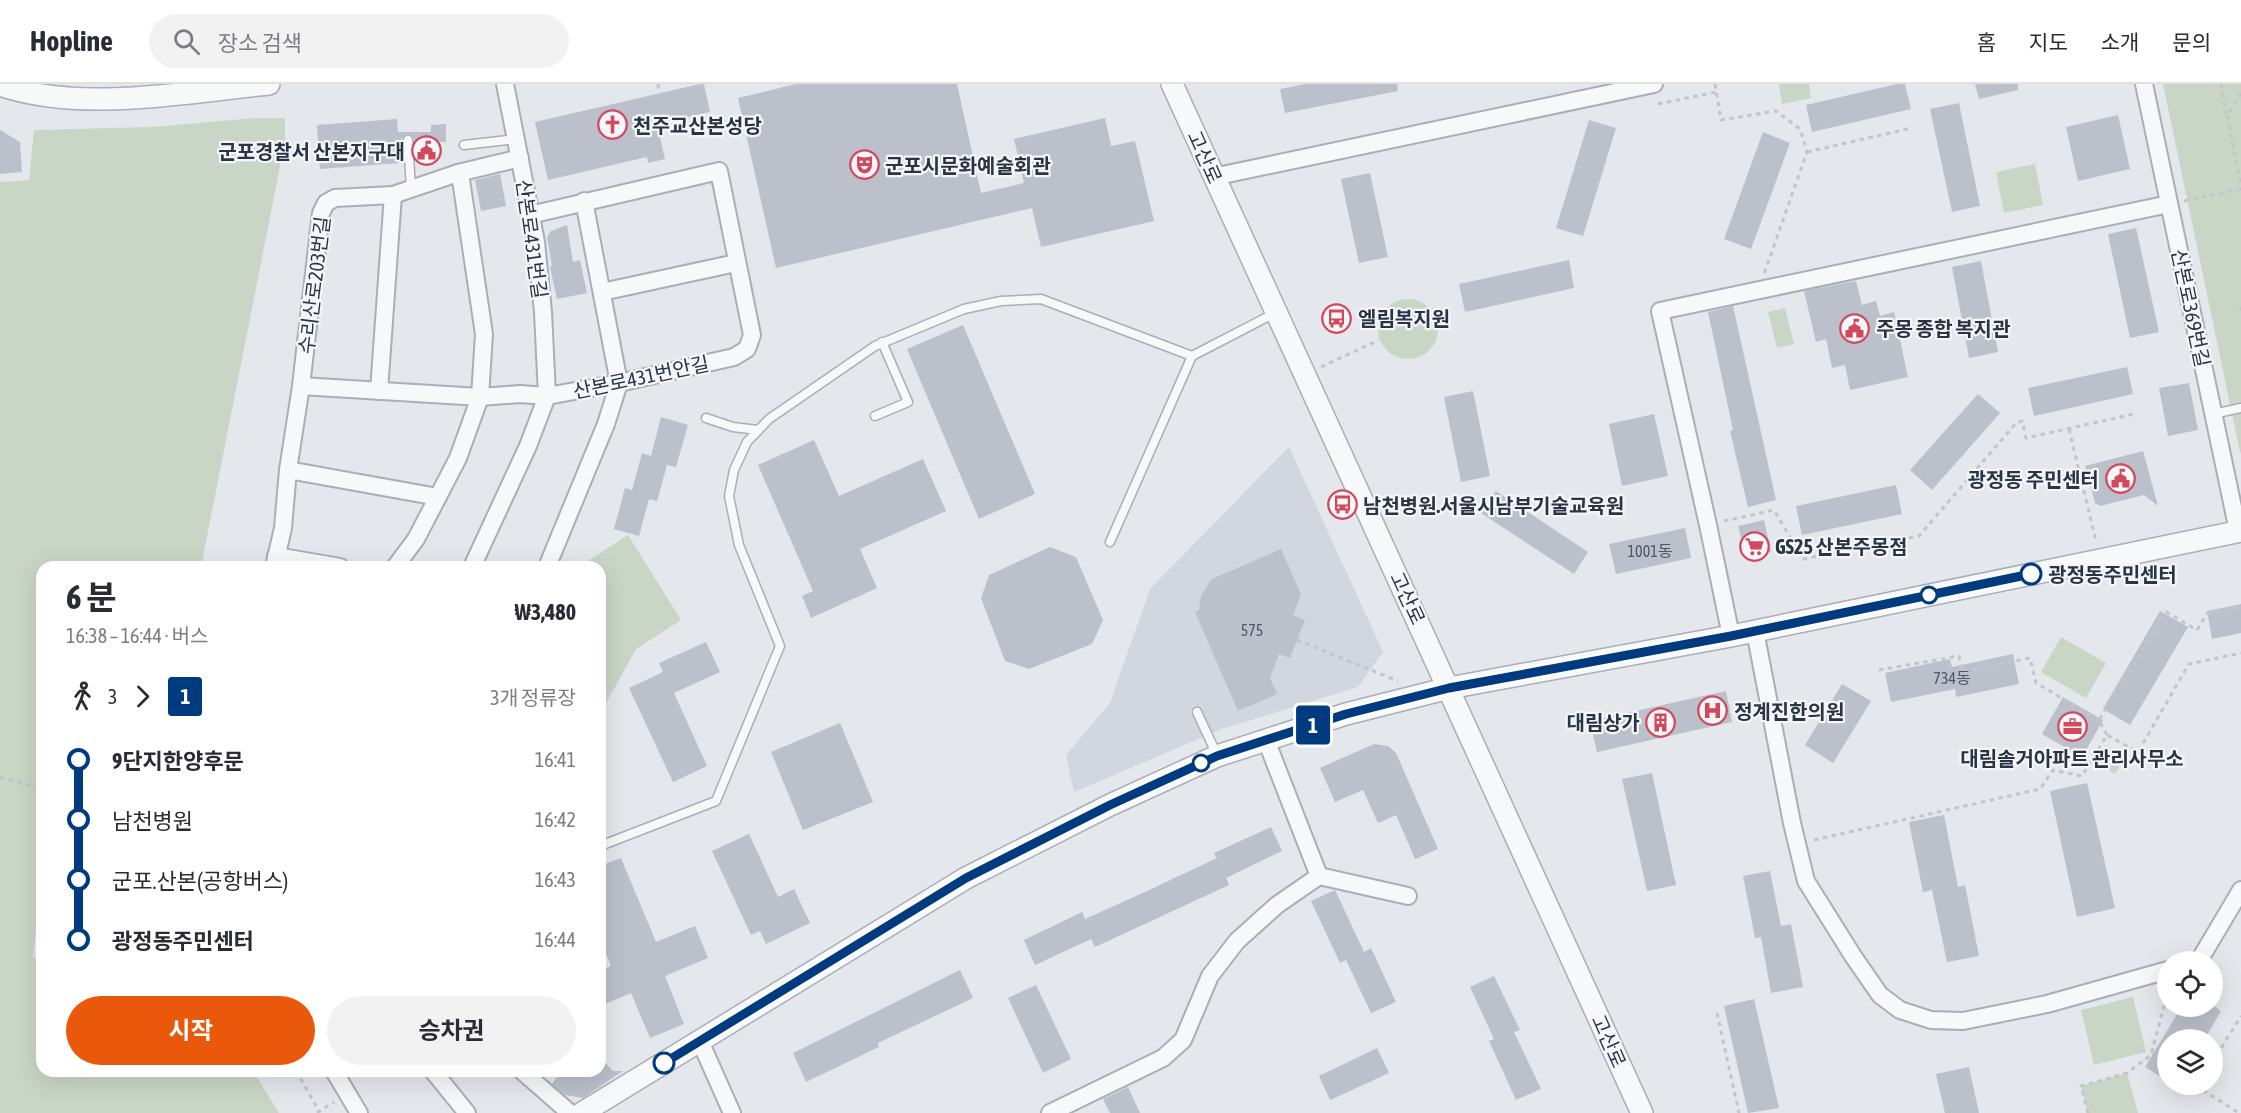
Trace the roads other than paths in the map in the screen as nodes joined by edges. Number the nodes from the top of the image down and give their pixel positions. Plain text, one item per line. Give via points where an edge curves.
1 (269, 84) edge
2 (505, 84) edge
3 (1172, 84) edge
4 (1654, 84) edge
5 (2144, 84) edge
6 (0, 85) edge
7 (516, 139) junction
8 (408, 140) dead end
9 (464, 145) dead end
10 (520, 158) junction
11 (458, 173) junction
12 (1213, 177) junction
13 (411, 189) junction
14 (393, 195) junction
15 (584, 201) junction
16 (2169, 204) junction
17 (530, 215) junction
18 (736, 262) junction
19 (602, 292) junction
20 (1277, 312) junction
21 (882, 342) junction
22 (1192, 356) junction
23 (619, 383) junction
24 (302, 386) junction
25 (379, 391) junction
26 (547, 396) junction
27 (480, 397) junction
28 (2241, 408) edge
29 (2213, 414) junction
30 (875, 416) dead end
31 (706, 418) dead end
32 (758, 430) junction
33 (288, 470) junction
34 (438, 497) junction
35 (2239, 531) edge
36 (1110, 542) dead end
37 (275, 561) edge
38 (400, 561) edge
39 (475, 561) edge
40 (549, 561) edge
41 (1755, 631) junction
42 (1731, 636) junction
43 (1449, 688) junction
44 (1197, 712) dead end
45 (1266, 740) junction
46 (1217, 756) junction
47 (606, 844) edge
48 (1319, 876) junction
49 (2241, 890) edge
50 (1408, 896) dead end
51 (2205, 951) edge
52 (2157, 973) edge
53 (700, 1041) junction
54 (338, 1077) edge
55 (438, 1077) edge
56 (529, 1077) edge
57 (359, 1113) edge
58 (467, 1113) edge
59 (570, 1113) edge
60 (582, 1113) edge
61 (732, 1113) edge
62 (1050, 1113) edge
63 (1642, 1113) edge

1 - 6 street via 72,99
2 - 7 street, 산본로431번길
3 - 12 street, 고산로
4 - 12 street
5 - 16 street, 산본로369번길
7 - 9 lane
7 - 10 street, 산본로431번길
8 - 13 lane
10 - 11 street, 수리산로203번길
10 - 17 street, 산본로431번길
11 - 13 street, 수리산로203번길
11 - 27 street via 471,232 484,334
12 - 20 street, 고산로
13 - 14 street, 수리산로203번길
14 - 24 street, 수리산로203번길 via 335,198 326,203 321,213
14 - 25 street
15 - 17 street
15 - 18 street via 719,171
15 - 19 street
16 - 29 street, 산본로369번길
16 - 42 street via 1660,311
17 - 26 street, 산본로431번길 via 543,312
18 - 19 street
18 - 23 street, 산본로431번안길 via 752,335 747,350 734,357
19 - 23 street
20 - 22 lane
20 - 43 street, 고산로
21 - 22 lane via 964,309 1001,301 1041,299
21 - 30 lane via 908,402
21 - 32 lane via 768,419
22 - 36 lane
23 - 26 street, 산본로431번안길
23 - 40 street
24 - 25 street
24 - 33 street, 수리산로203번길
25 - 27 street
26 - 27 street
26 - 39 street, 산본로431번길
27 - 34 street via 458,458
28 - 29 lane
29 - 35 street, 산본로369번길
31 - 32 lane
32 - 47 lane via 747,442 734,470 729,496 739,545 780,646 716,801
33 - 34 street
33 - 37 street, 수리산로203번길 via 283,528
34 - 38 street
35 - 41 street
41 - 42 street
41 - 52 street via 1806,881 1880,994 1900,1010 1931,1020 1964,1021 2047,1004
42 - 43 street
43 - 45 street via 1346,714
43 - 63 street, 고산로
44 - 46 lane
45 - 46 street
45 - 48 street
46 - 53 street via 966,878
48 - 50 street
48 - 62 street via 1277,905 1237,941 1210,976 1183,1041 1163,1058
49 - 51 street
53 - 60 street
53 - 61 street
54 - 57 street
55 - 58 street
56 - 59 street

